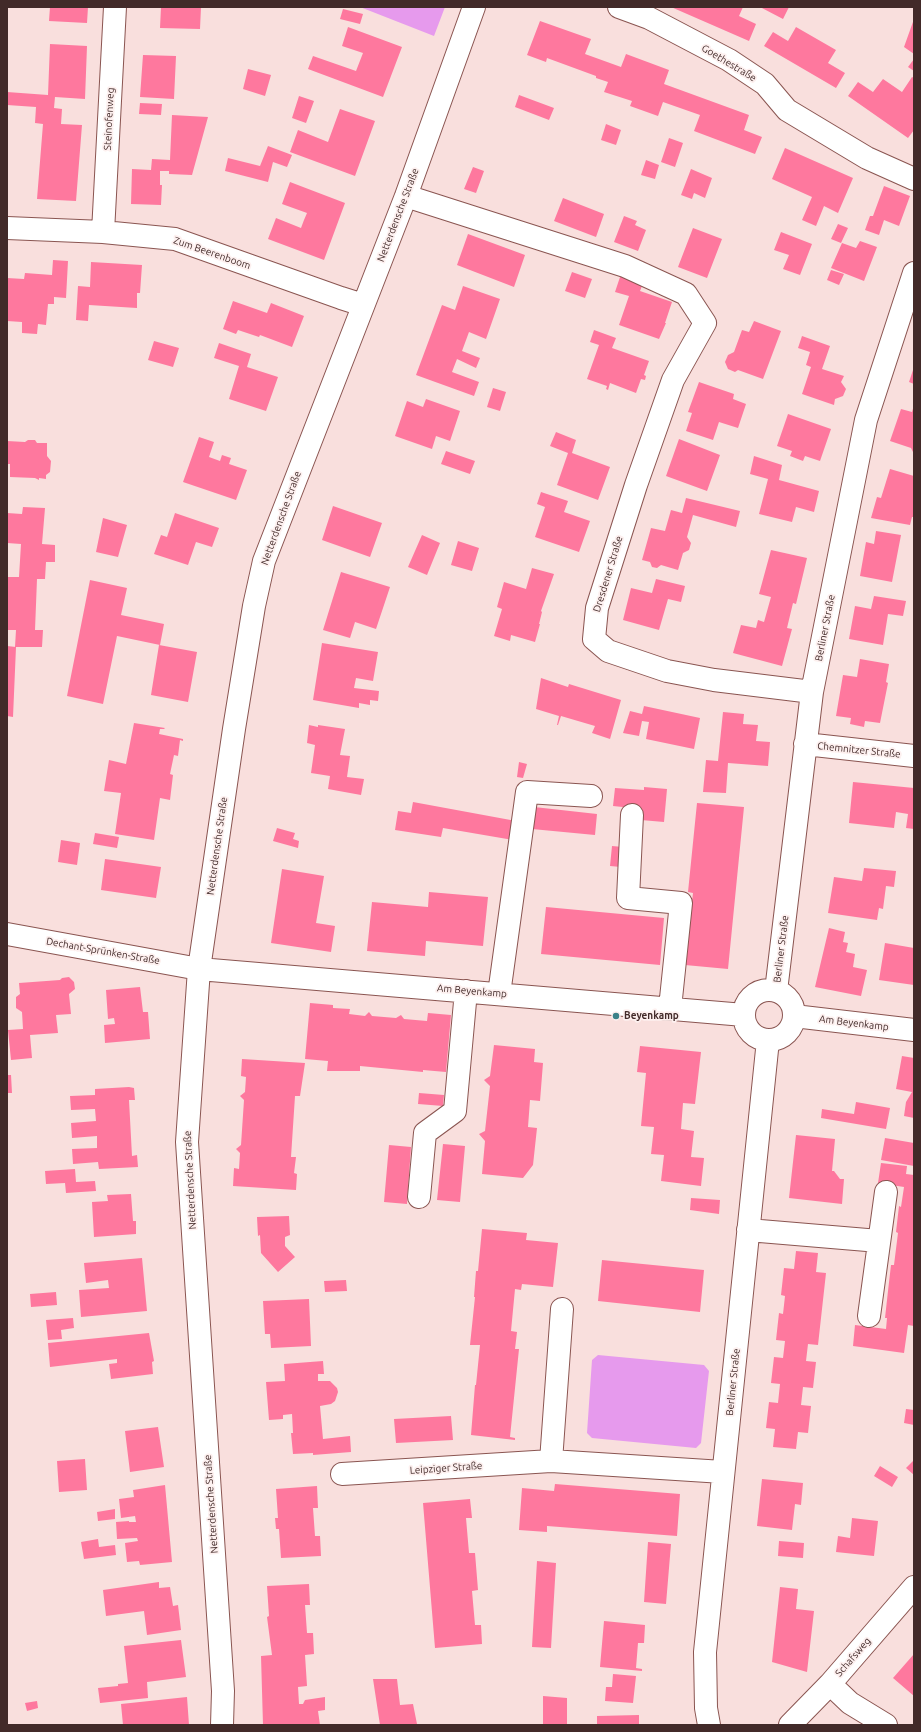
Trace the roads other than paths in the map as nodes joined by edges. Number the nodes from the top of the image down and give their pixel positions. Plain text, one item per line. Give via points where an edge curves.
1 (115, 7) edge
2 (474, 7) edge
3 (619, 7) edge
4 (914, 179) edge
5 (406, 196) junction
6 (7, 228) edge
7 (103, 232) junction
8 (914, 273) edge
9 (363, 305) junction
10 (812, 692) junction
11 (805, 744) junction
12 (914, 756) edge
13 (591, 796) dead end
14 (632, 815) dead end
15 (7, 934) edge
16 (199, 969) junction
17 (466, 991) junction
18 (776, 991) junction
19 (499, 994) junction
20 (670, 1008) junction
21 (744, 1015) junction
22 (794, 1016) junction
23 (914, 1030) edge
24 (768, 1040) junction
25 (886, 1192) dead end
26 (419, 1197) dead end
27 (748, 1230) junction
28 (879, 1241) junction
29 (562, 1309) dead end
30 (869, 1316) dead end
31 (551, 1461) junction
32 (723, 1472) junction
33 (342, 1474) dead end
34 (914, 1586) edge
35 (830, 1684) junction
36 (222, 1725) edge
37 (709, 1725) edge
38 (790, 1725) edge
39 (886, 1725) edge

1 - 7 street, Steinofenweg
2 - 5 street, Netterdensche Straße
3 - 4 street, Goethestraße via 648,18 728,60 765,84 787,110 867,158
5 - 9 street, Netterdensche Straße
5 - 10 street, Dresdener Straße via 625,266 686,294 705,323 673,380 636,485 597,608 594,639 608,651 667,671 714,680
6 - 7 street, Zum Beerenboom
7 - 9 street, Zum Beerenboom via 175,239
8 - 10 street, Berliner Straße via 866,420
9 - 16 street, Netterdensche Straße via 264,561 234,729
10 - 11 street, Berliner Straße
11 - 12 street, Chemnitzer Straße
11 - 18 street, Berliner Straße
13 - 19 street via 527,792
14 - 20 street via 628,898 681,903
15 - 16 street, Dechant-Sprünken-Straße
16 - 17 street, Am Beyenkamp
16 - 36 street, Netterdensche Straße via 186,1142 223,1691
17 - 19 street, Am Beyenkamp
17 - 26 street via 454,1111 425,1133
18 - 21 street via 761,991 753,996 746,1004
18 - 22 street via 788,999
19 - 20 street, Am Beyenkamp
20 - 21 street, Am Beyenkamp
21 - 24 street via 750,1031
22 - 23 street, Am Beyenkamp
22 - 24 street via 792,1025 786,1033 779,1038
24 - 27 street, Berliner Straße
25 - 28 street
27 - 28 street
27 - 32 street, Berliner Straße
28 - 30 street
29 - 31 street
31 - 32 street, Leipziger Straße
31 - 33 street, Leipziger Straße
32 - 37 street, Berliner Straße via 705,1652 706,1708
34 - 35 street, Schafsweg
35 - 38 street, Schafsweg
35 - 39 street via 850,1703

